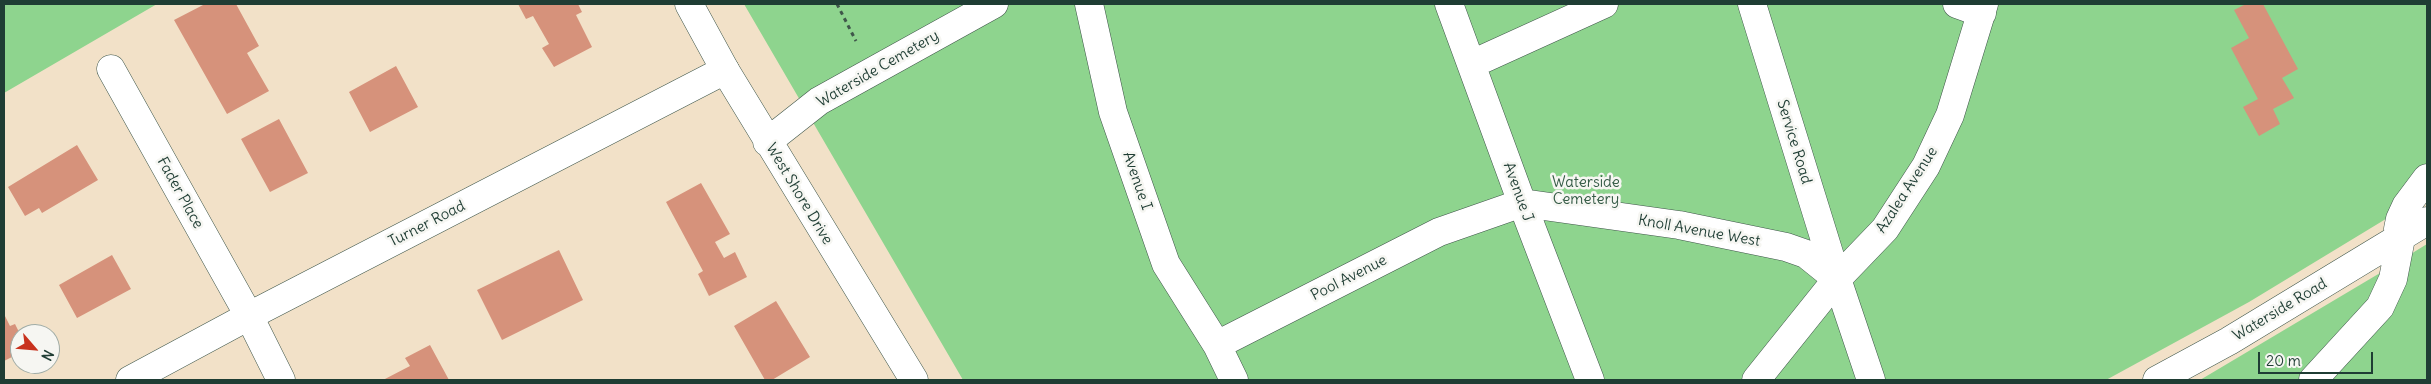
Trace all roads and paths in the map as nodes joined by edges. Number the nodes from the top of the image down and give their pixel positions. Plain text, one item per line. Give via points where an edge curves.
1 (689, 4) edge
2 (837, 4) edge
3 (994, 4) edge
4 (1089, 4) edge
5 (1449, 4) edge
6 (1604, 4) edge
7 (1752, 4) edge
8 (1957, 4) edge
9 (1983, 8) edge
10 (1472, 64) junction
11 (112, 69) dead end
12 (725, 70) junction
13 (872, 71) junction
14 (767, 142) junction
15 (2427, 178) edge
16 (1522, 204) junction
17 (2427, 222) edge
18 (2401, 238) junction
19 (1837, 279) junction
20 (249, 316) junction
21 (1216, 345) junction
22 (130, 380) edge
23 (281, 380) edge
24 (914, 380) edge
25 (1234, 380) edge
26 (1590, 380) edge
27 (1756, 380) edge
28 (1871, 380) edge
29 (2157, 380) edge
30 (2314, 380) edge

1 - 12 street, West Shore Drive
2 - 13 path
3 - 13 street, Waterside Cemetery
4 - 21 street, Avenue I via 1113,112 1166,264
5 - 10 street, Avenue J
6 - 10 street
7 - 19 street, Service Road
8 - 9 street
9 - 19 street, Azalea Avenue via 1950,116 1926,166 1885,229
10 - 16 street, Avenue J
11 - 20 street, Fader Place
12 - 14 street, West Shore Drive
12 - 20 street, Turner Road
13 - 14 street, Waterside Cemetery via 819,101
14 - 24 street, West Shore Drive
15 - 18 street via 2406,206 2398,229
16 - 19 street, Knoll Avenue West via 1679,226 1786,247 1806,254
16 - 21 street, Pool Avenue via 1438,232
16 - 26 street, Avenue J
17 - 18 street, Waterside Road
18 - 29 street, Waterside Road via 2229,341
18 - 30 street via 2393,279 2380,308
19 - 27 street, Azalea Avenue
19 - 28 street, Service Road
20 - 22 street, Turner Road
20 - 23 street, Fader Place
21 - 25 street

